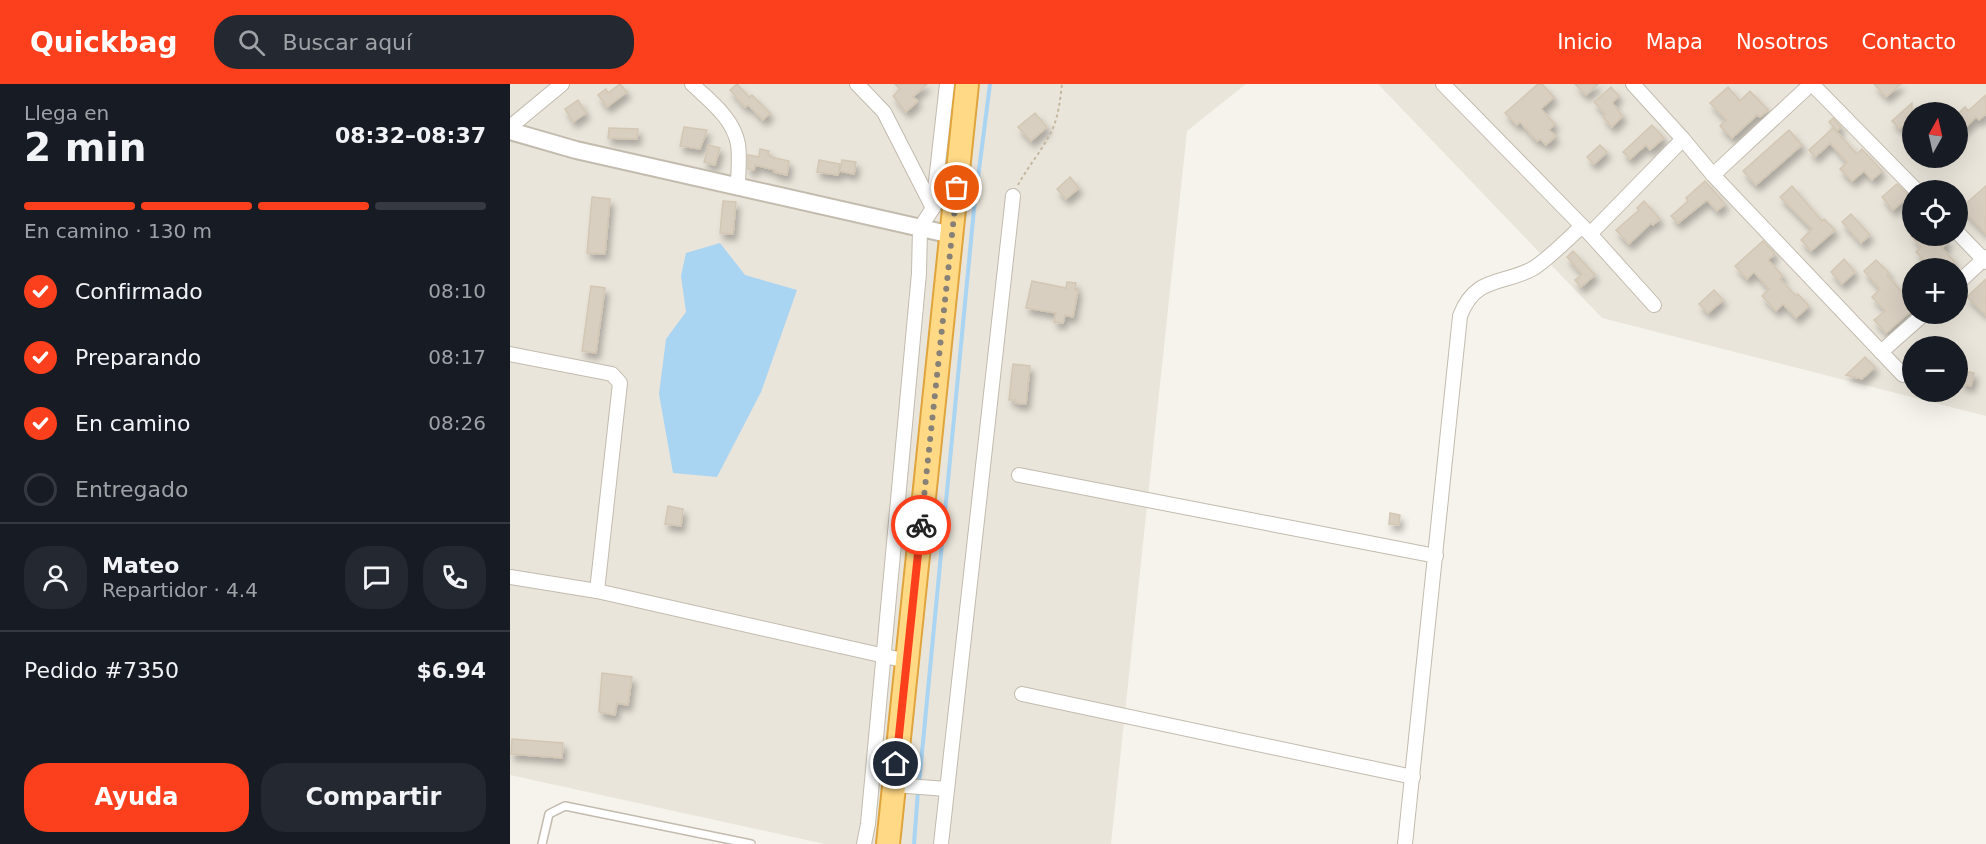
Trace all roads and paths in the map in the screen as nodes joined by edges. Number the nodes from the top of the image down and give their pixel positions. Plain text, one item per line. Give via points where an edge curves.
1 (562, 84) edge
2 (692, 84) edge
3 (857, 84) edge
4 (948, 84) edge
5 (968, 84) edge
6 (1062, 84) edge
7 (1443, 84) edge
8 (1633, 84) edge
9 (1812, 84) edge
10 (510, 129) edge
11 (1683, 139) junction
12 (959, 164) junction
13 (1713, 175) junction
14 (1906, 180) edge
15 (738, 187) junction
16 (1013, 196) joint
17 (933, 208) junction
18 (920, 228) junction
19 (1586, 230) junction
20 (952, 235) junction
21 (1968, 243) edge
22 (1985, 260) edge
23 (1968, 274) edge
24 (1654, 305) dead end
25 (1912, 324) edge
26 (1881, 352) junction
27 (510, 354) edge
28 (1902, 374) edge
29 (1019, 475) dead end
30 (1436, 556) junction
31 (510, 577) edge
32 (597, 591) junction
33 (883, 656) junction
34 (907, 661) junction
35 (1022, 694) dead end
36 (1413, 777) junction
37 (902, 785) junction
38 (941, 789) junction
39 (542, 844) edge
40 (751, 844) edge
41 (864, 844) edge
42 (888, 844) edge
43 (941, 844) edge
44 (1405, 844) edge

1 - 10 street
2 - 15 street via 732,125 738,144
3 - 17 street via 884,112
4 - 17 street
5 - 12 highway
6 - 16 path via 1051,134
7 - 19 street
8 - 11 street
9 - 13 street
9 - 14 street
10 - 15 street via 576,150
11 - 13 street
11 - 19 street
12 - 17 street
12 - 20 highway
13 - 26 street
15 - 18 street
16 - 38 street
17 - 18 street
18 - 20 street
18 - 33 street
19 - 24 street
19 - 30 street via 1533,269 1486,284 1466,301 1460,316
20 - 34 highway
21 - 22 street
22 - 23 street
25 - 26 street
26 - 28 street
27 - 32 street via 612,374 620,384
29 - 30 street
30 - 36 street
31 - 32 street
32 - 33 street
33 - 34 street
33 - 41 street
34 - 37 highway
35 - 36 street
36 - 44 street
37 - 38 street
37 - 42 highway
38 - 43 street
39 - 40 lane via 549,814 565,806

